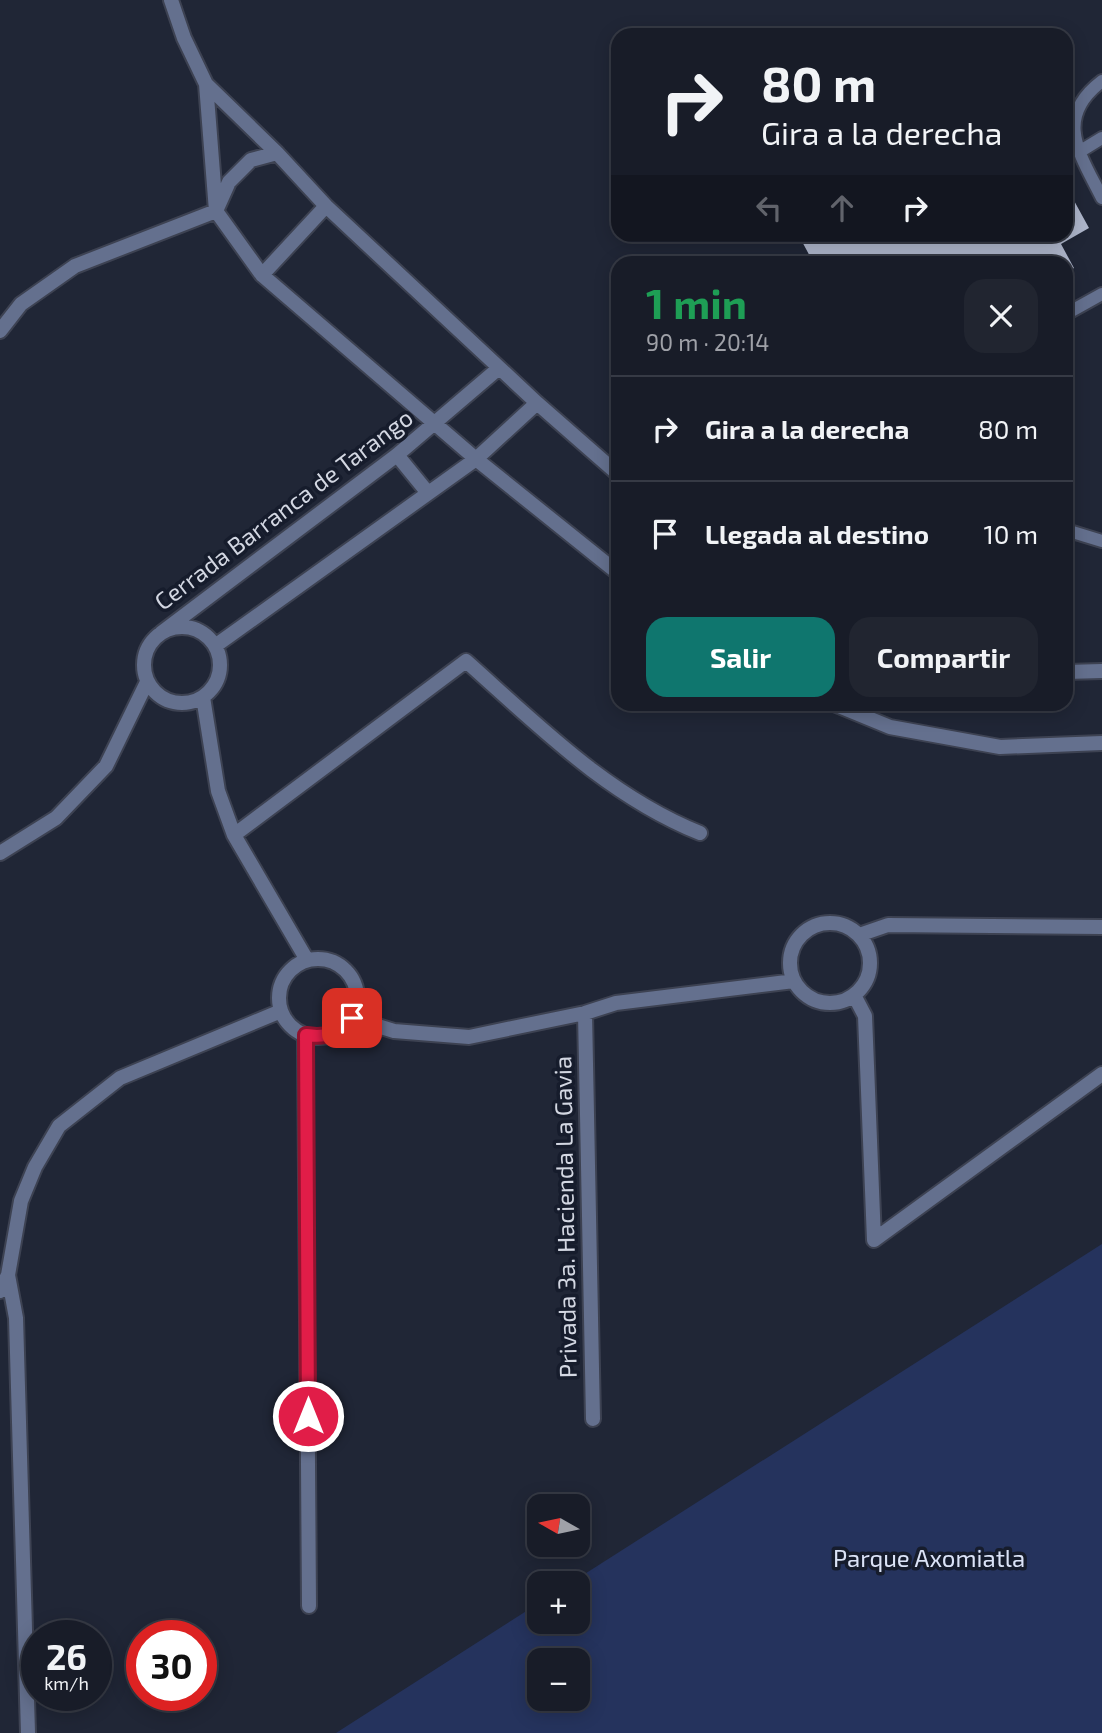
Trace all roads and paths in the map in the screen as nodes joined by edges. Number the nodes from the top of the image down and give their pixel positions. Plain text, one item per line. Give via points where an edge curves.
1 (172, 0) edge
2 (1102, 81) edge
3 (206, 84) junction
4 (1102, 138) edge
5 (1079, 152) junction
6 (277, 153) junction
7 (1102, 198) edge
8 (326, 205) junction
9 (216, 211) junction
10 (262, 275) junction
11 (1102, 294) edge
12 (1073, 310) edge
13 (0, 331) edge
14 (499, 368) junction
15 (537, 403) junction
16 (435, 424) junction
17 (397, 455) junction
18 (476, 459) junction
19 (611, 468) edge
20 (428, 494) junction
21 (1073, 532) edge
22 (1102, 541) edge
23 (611, 567) edge
24 (160, 633) junction
25 (215, 646) junction
26 (1102, 671) edge
27 (1073, 672) edge
28 (147, 682) junction
29 (203, 697) junction
30 (851, 711) edge
31 (1102, 743) edge
32 (700, 833) dead end
33 (234, 835) junction
34 (0, 853) edge
35 (1102, 927) edge
36 (859, 935) junction
37 (307, 960) junction
38 (794, 981) junction
39 (854, 995) junction
40 (281, 1011) junction
41 (585, 1013) junction
42 (352, 1018) junction
43 (306, 1035) junction
44 (1102, 1074) edge
45 (8, 1275) junction
46 (0, 1291) edge
47 (593, 1419) dead end
48 (309, 1606) dead end
49 (29, 1733) edge

1 - 3 street
2 - 5 lane via 1087,92 1073,118
3 - 6 street
3 - 9 street
4 - 5 lane
5 - 7 lane
6 - 8 street
6 - 9 street via 251,160 229,182
8 - 10 street
8 - 14 street
9 - 10 street, Cerrada Barranca de Tarango
9 - 13 street via 75,265 21,304
10 - 16 street, Cerrada Barranca de Tarango
11 - 12 lane
14 - 15 street
14 - 16 street, Cerrada Barranca de Tarango
15 - 18 street
15 - 19 street
16 - 17 street, Cerrada Barranca de Tarango
16 - 18 street, Cerrada Barranca de Tarango
17 - 20 street
17 - 24 street, Cerrada Barranca de Tarango
18 - 20 street
18 - 23 street, Cerrada Barranca de Tarango
20 - 25 street
21 - 22 lane
24 - 25 street via 180,626 193,628
24 - 28 street via 145,654
25 - 29 street via 219,677
26 - 27 street
28 - 29 street via 155,693 177,704
28 - 34 street via 107,766 56,818
29 - 33 street via 218,791
30 - 31 street via 890,727 1000,747
32 - 33 street via 669,821 612,786 466,661
33 - 37 street
35 - 36 street via 888,925
36 - 38 street via 843,925 825,923 807,929 794,944 790,963
36 - 39 street via 870,966 865,983
37 - 40 street via 285,976
37 - 42 street via 333,961 345,969 357,992
38 - 39 street via 802,992 820,1001 841,1002
38 - 41 street via 617,1003
39 - 44 street via 865,1016 874,1240
40 - 43 street via 288,1023
40 - 45 street via 120,1078 59,1126 20,1201
41 - 42 street via 469,1037 394,1031
41 - 47 street, Privada 3a. Hacienda La Gavia
42 - 43 street via 333,1034
43 - 48 street
45 - 46 street
45 - 49 street via 16,1318

